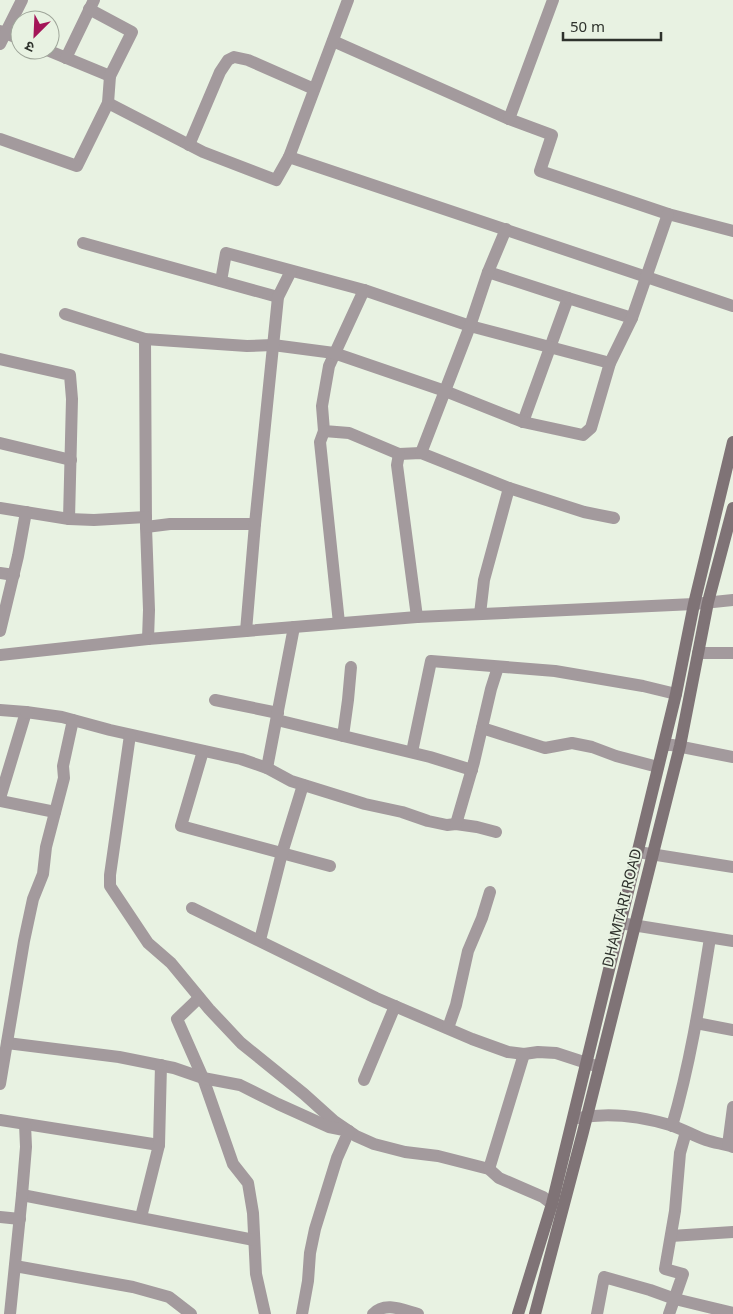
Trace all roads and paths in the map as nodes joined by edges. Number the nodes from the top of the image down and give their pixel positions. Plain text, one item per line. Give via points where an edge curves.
1 (22, 0) edge
2 (348, 0) edge
3 (553, 0) edge
4 (91, 4) edge
5 (2, 36) edge
6 (333, 41) junction
7 (60, 55) edge
8 (66, 58) junction
9 (110, 76) junction
10 (314, 89) junction
11 (108, 103) junction
12 (509, 119) junction
13 (0, 139) edge
14 (189, 145) junction
15 (288, 157) junction
16 (668, 214) junction
17 (506, 229) junction
18 (733, 231) edge
19 (83, 243) dead end
20 (291, 271) junction
21 (488, 272) junction
22 (647, 277) junction
23 (221, 281) junction
24 (364, 290) junction
25 (278, 297) junction
26 (568, 298) junction
27 (733, 306) edge
28 (65, 314) dead end
29 (632, 318) junction
30 (470, 326) junction
31 (145, 338) junction
32 (273, 345) junction
33 (550, 348) junction
34 (334, 353) junction
35 (0, 359) edge
36 (610, 363) junction
37 (445, 391) junction
38 (523, 422) junction
39 (324, 431) junction
40 (0, 442) edge
41 (733, 442) edge
42 (399, 454) junction
43 (421, 454) junction
44 (71, 460) junction
45 (509, 488) junction
46 (0, 508) edge
47 (733, 508) edge
48 (26, 512) junction
49 (614, 518) dead end
50 (69, 519) junction
51 (146, 522) junction
52 (255, 524) junction
53 (0, 573) edge
54 (14, 575) junction
55 (733, 600) edge
56 (708, 602) junction
57 (694, 604) junction
58 (480, 614) junction
59 (417, 617) junction
60 (339, 623) junction
61 (294, 627) junction
62 (0, 631) edge
63 (246, 631) junction
64 (148, 639) junction
65 (698, 653) junction
66 (733, 653) edge
67 (0, 655) edge
68 (351, 667) dead end
69 (498, 667) junction
70 (676, 694) junction
71 (215, 700) dead end
72 (0, 710) edge
73 (26, 712) junction
74 (278, 717) junction
75 (73, 720) junction
76 (482, 728) junction
77 (130, 735) junction
78 (343, 736) junction
79 (664, 745) junction
80 (680, 746) junction
81 (203, 751) junction
82 (412, 752) junction
83 (733, 757) edge
84 (267, 768) junction
85 (658, 768) junction
86 (472, 770) junction
87 (303, 785) junction
88 (0, 799) edge
89 (55, 812) junction
90 (456, 824) junction
91 (496, 832) dead end
92 (638, 852) junction
93 (282, 854) junction
94 (653, 855) junction
95 (330, 866) dead end
96 (733, 867) edge
97 (490, 892) dead end
98 (192, 908) dead end
99 (620, 923) junction
100 (634, 925) junction
101 (710, 938) junction
102 (260, 940) junction
103 (733, 942) edge
104 (199, 998) junction
105 (396, 1006) junction
106 (6, 1009) edge
107 (696, 1023) junction
108 (448, 1028) junction
109 (733, 1030) edge
110 (6, 1043) junction
111 (524, 1054) junction
112 (586, 1064) junction
113 (161, 1065) junction
114 (599, 1067) junction
115 (203, 1078) junction
116 (364, 1080) dead end
117 (0, 1084) edge
118 (733, 1107) edge
119 (586, 1117) junction
120 (0, 1120) edge
121 (572, 1120) junction
122 (26, 1124) junction
123 (672, 1126) junction
124 (349, 1131) junction
125 (686, 1132) junction
126 (159, 1145) junction
127 (730, 1146) edge
128 (489, 1168) junction
129 (22, 1195) junction
130 (552, 1204) junction
131 (0, 1217) edge
132 (141, 1217) junction
133 (20, 1219) junction
134 (733, 1232) edge
135 (672, 1236) junction
136 (254, 1240) junction
137 (15, 1266) junction
138 (675, 1299) junction
139 (733, 1313) edge
140 (10, 1314) edge
141 (191, 1314) edge
142 (265, 1314) edge
143 (302, 1314) edge
144 (373, 1314) edge
145 (418, 1314) edge
146 (518, 1314) edge
147 (535, 1314) edge
148 (597, 1314) edge
149 (669, 1314) edge

1 - 5 street
2 - 6 street
3 - 12 street
4 - 8 street
4 - 9 street via 132,32
6 - 10 street
6 - 12 street
7 - 8 street
8 - 9 street
9 - 11 street
10 - 14 street via 234,57 220,72
10 - 15 street
11 - 13 street via 77,166
11 - 14 street
12 - 16 street via 552,136 540,172
14 - 15 street via 276,180
15 - 17 street
16 - 18 street
16 - 22 street
17 - 21 street
17 - 22 street
19 - 23 street
20 - 23 street via 226,253
20 - 24 street
20 - 25 street
21 - 26 street
21 - 30 street
22 - 27 street
22 - 29 street
23 - 25 street
24 - 30 street
24 - 34 street
25 - 32 street
26 - 29 street
26 - 33 street
28 - 31 street
29 - 36 street
30 - 33 street
30 - 37 street
31 - 32 street
31 - 51 street
32 - 34 street
32 - 52 street
33 - 36 street
33 - 38 street
34 - 37 street
34 - 39 street via 322,406
35 - 44 street via 70,375
36 - 38 street via 591,428 583,435
37 - 38 street
37 - 43 street
39 - 42 street via 348,433
39 - 60 street via 320,442
40 - 44 street
41 - 57 main road
42 - 43 street
42 - 59 street
43 - 45 street
44 - 50 street
45 - 49 street
45 - 58 street via 484,580
46 - 48 street
47 - 56 main road, DHAMTARI ROAD
48 - 50 street
48 - 54 street
50 - 51 street
51 - 52 street
51 - 64 street
52 - 63 street
53 - 54 street
54 - 62 street
55 - 56 street
56 - 57 street
56 - 65 main road, DHAMTARI ROAD
57 - 58 street
57 - 70 main road
58 - 59 street
59 - 60 street
60 - 61 street
61 - 63 street
61 - 74 street
63 - 64 street
64 - 67 street
65 - 66 street
65 - 80 main road, DHAMTARI ROAD
68 - 78 street
69 - 70 street via 564,673
69 - 76 street
69 - 82 street via 432,661
70 - 79 main road
71 - 74 street
72 - 73 street
73 - 75 street
73 - 88 street
74 - 78 street
74 - 84 street
75 - 77 street
75 - 89 street
76 - 85 street via 545,748 572,743 592,747
76 - 86 street
77 - 81 street
77 - 104 street via 110,886 148,943 172,963
78 - 82 street
79 - 80 street
79 - 85 main road
80 - 83 street
80 - 94 main road, DHAMTARI ROAD
81 - 84 street
81 - 93 street via 181,826
82 - 86 street
84 - 87 street
85 - 92 main road
86 - 90 street
87 - 90 street via 428,821
87 - 93 street
88 - 89 street
89 - 106 street via 16,981
90 - 91 street
92 - 94 street
92 - 99 main road
93 - 95 street
93 - 102 street
94 - 96 street
94 - 100 main road, DHAMTARI ROAD
97 - 108 street via 468,951
98 - 102 street
99 - 100 street
99 - 112 main road
100 - 101 street
100 - 114 main road, DHAMTARI ROAD
101 - 103 street
101 - 107 street
102 - 105 street
104 - 115 street via 177,1019
104 - 124 street via 241,1043
105 - 108 street
105 - 116 street
106 - 110 street
107 - 109 street
107 - 123 street
108 - 111 street via 508,1052
110 - 113 street
110 - 117 street
111 - 112 street via 556,1053
111 - 128 street
112 - 114 street
112 - 121 main road
113 - 115 street
113 - 126 street
114 - 119 main road, DHAMTARI ROAD
115 - 124 street via 240,1085 329,1128
115 - 136 street via 233,1164 248,1183
118 - 127 street
119 - 121 street
119 - 123 street via 622,1115
119 - 147 main road, DHAMTARI ROAD
120 - 122 street
121 - 130 main road
122 - 126 street
122 - 129 street
123 - 125 street
124 - 128 street via 374,1144
124 - 143 street via 315,1229
125 - 127 street
125 - 135 street via 680,1153
126 - 132 street
128 - 130 street via 500,1178
129 - 132 street
129 - 133 street
130 - 146 main road
131 - 133 street
132 - 136 street
133 - 137 street
134 - 135 street
135 - 138 street via 665,1269 683,1274
136 - 142 street via 256,1274
137 - 140 street
137 - 141 street via 133,1287 169,1297
138 - 139 street
138 - 148 street via 604,1277
138 - 149 street
144 - 145 street via 377,1309 389,1306

